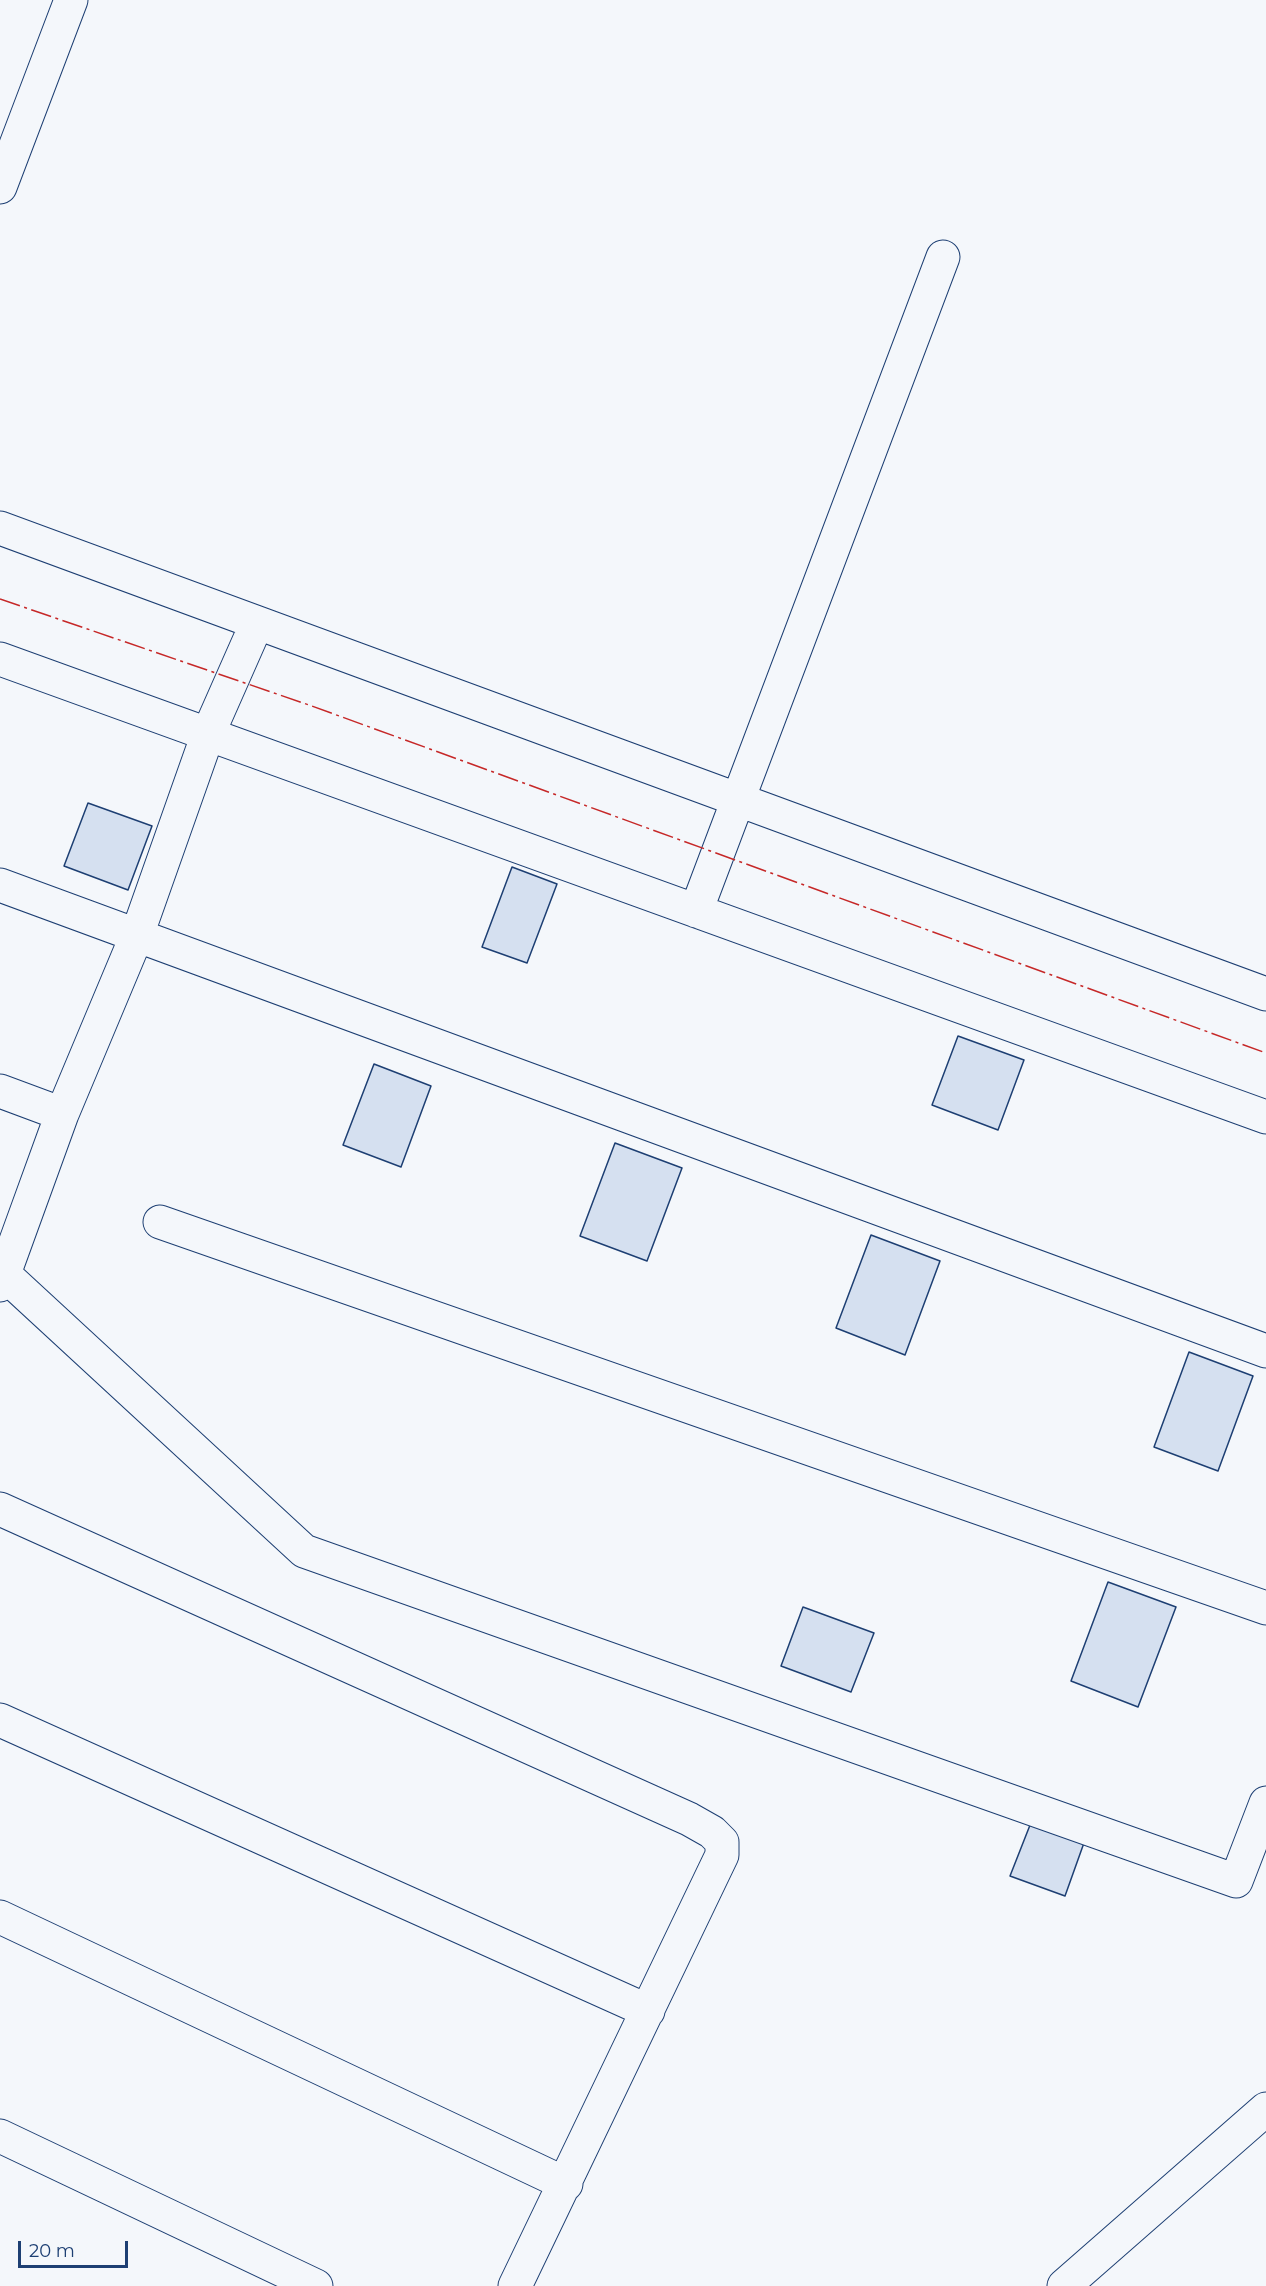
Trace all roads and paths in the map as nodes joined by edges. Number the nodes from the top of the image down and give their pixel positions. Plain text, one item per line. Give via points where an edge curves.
1 (71, 0) edge
2 (12, 116) edge
3 (0, 187) edge
4 (943, 257) dead end
5 (0, 528) edge
6 (256, 623) junction
7 (0, 659) edge
8 (208, 734) junction
9 (738, 800) junction
10 (0, 885) edge
11 (696, 911) junction
12 (137, 935) junction
13 (1266, 994) edge
14 (0, 1091) edge
15 (62, 1114) junction
16 (1266, 1117) edge
17 (160, 1222) dead end
18 (2, 1279) edge
19 (1266, 1351) edge
20 (0, 1509) edge
21 (1266, 1608) edge
22 (0, 1720) edge
23 (1266, 1803) edge
24 (0, 1917) edge
25 (648, 2011) junction
26 (1266, 2109) edge
27 (0, 2136) edge
28 (566, 2184) junction
29 (316, 2286) edge
30 (515, 2286) edge
31 (1064, 2286) edge

1 - 2 street
2 - 3 street
4 - 9 street
5 - 6 street
6 - 8 street
6 - 9 street
7 - 8 street
8 - 11 street
8 - 12 street
9 - 11 street
9 - 13 street
10 - 12 street
11 - 16 street
12 - 15 street
12 - 19 street
14 - 15 street
15 - 18 street
17 - 21 street
18 - 23 street via 304,1551 1236,1881
20 - 25 street via 712,1832 722,1842 722,1855
22 - 25 street
24 - 28 street
25 - 28 street
26 - 31 street
27 - 29 street
28 - 30 street

